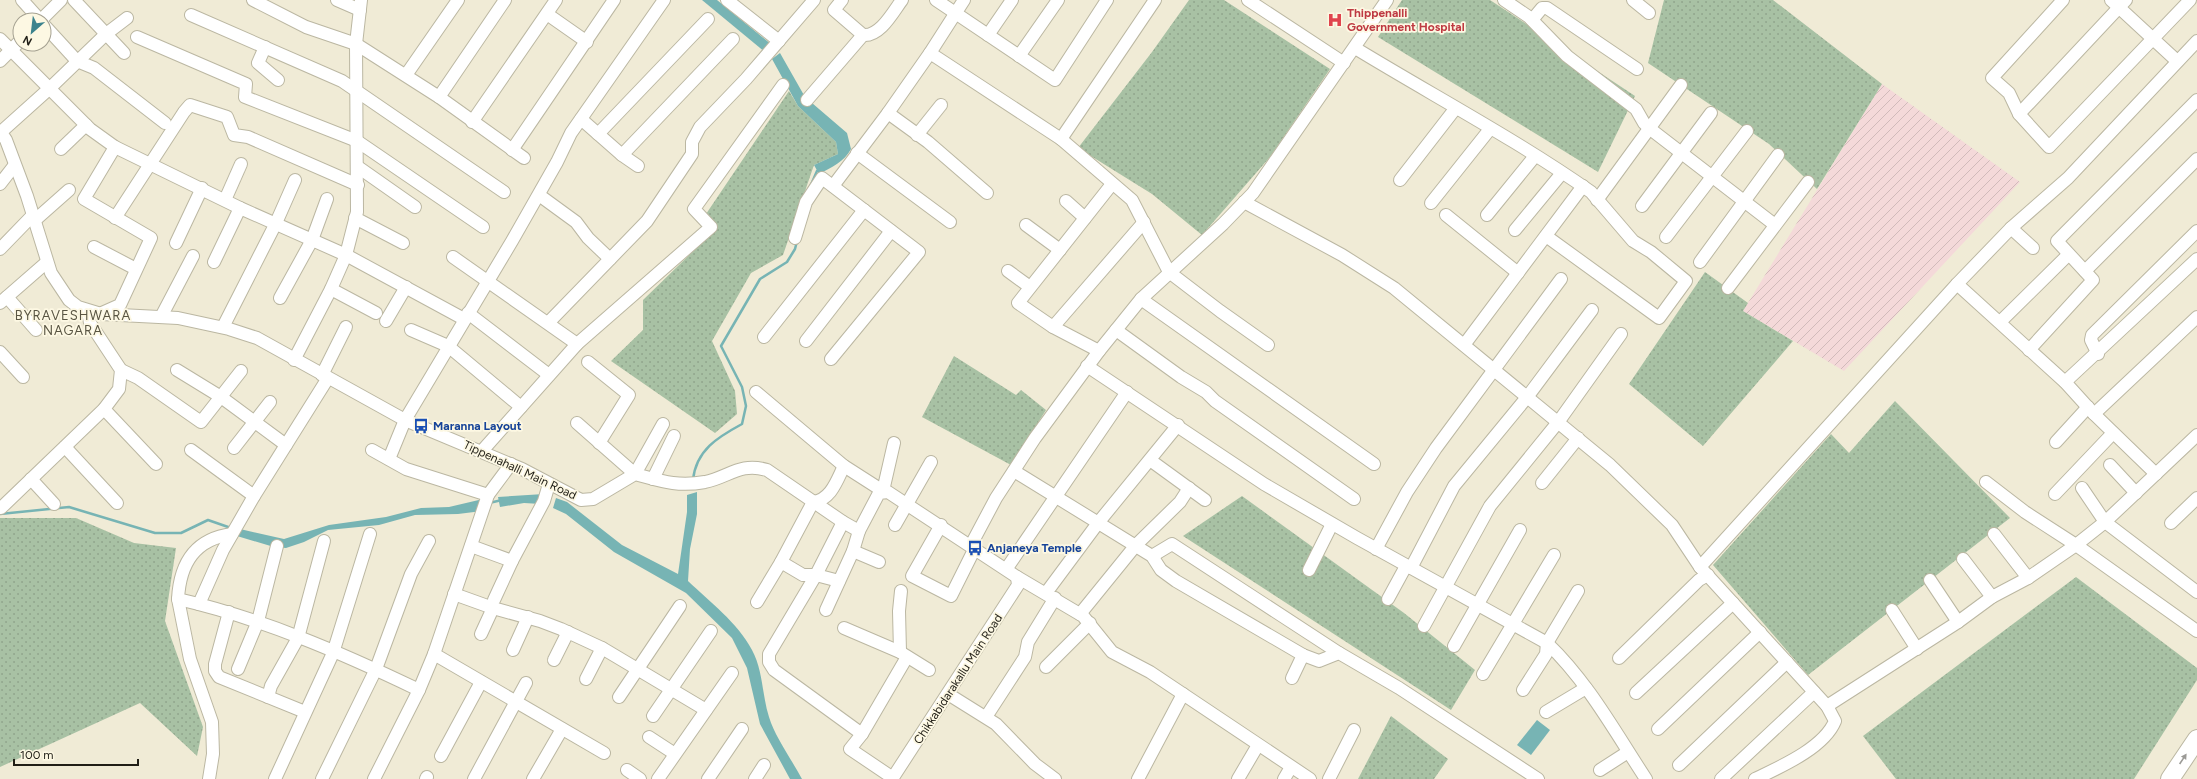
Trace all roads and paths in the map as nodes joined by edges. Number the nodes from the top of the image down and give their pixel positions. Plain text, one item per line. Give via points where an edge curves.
1 (22, 0) edge
2 (61, 0) edge
3 (74, 0) edge
4 (253, 0) edge
5 (337, 0) edge
6 (458, 0) edge
7 (506, 0) edge
8 (556, 0) edge
9 (614, 0) edge
10 (664, 0) edge
11 (727, 0) edge
12 (814, 0) edge
13 (842, 0) edge
14 (902, 0) edge
15 (936, 0) edge
16 (964, 0) edge
17 (1012, 0) edge
18 (1058, 0) edge
19 (1107, 0) edge
20 (1155, 0) edge
21 (1248, 0) edge
22 (1387, 0) edge
23 (1504, 0) edge
24 (1633, 0) edge
25 (2063, 0) edge
26 (2190, 0) edge
27 (2119, 2) edge
28 (360, 5) edge
29 (33, 12) edge
30 (48, 12) edge
31 (955, 13) junction
32 (1649, 13) dead end
33 (547, 14) junction
34 (191, 15) dead end
35 (127, 18) dead end
36 (708, 19) dead end
37 (1532, 20) junction
38 (52, 34) edge
39 (106, 34) junction
40 (863, 35) junction
41 (988, 35) junction
42 (137, 37) dead end
43 (2153, 38) junction
44 (0, 39) edge
45 (733, 39) dead end
46 (779, 41) junction
47 (2197, 41) edge
48 (587, 42) junction
49 (356, 44) junction
50 (265, 47) junction
51 (1355, 48) junction
52 (10, 50) junction
53 (124, 53) dead end
54 (930, 53) junction
55 (1019, 56) junction
56 (0, 61) edge
57 (2177, 61) junction
58 (77, 62) junction
59 (1344, 63) junction
60 (1637, 69) dead end
61 (406, 75) junction
62 (278, 80) dead end
63 (783, 85) dead end
64 (1681, 85) dead end
65 (50, 88) junction
66 (355, 90) junction
67 (439, 97) junction
68 (807, 100) dead end
69 (2197, 100) edge
70 (941, 105) dead end
71 (1455, 109) junction
72 (888, 113) junction
73 (1712, 113) dead end
74 (2019, 114) junction
75 (581, 119) junction
76 (472, 122) junction
77 (164, 123) dead end
78 (86, 125) junction
79 (1649, 128) junction
80 (1490, 129) junction
81 (1747, 131) dead end
82 (598, 134) junction
83 (917, 135) junction
84 (2, 138) edge
85 (1061, 139) junction
86 (357, 141) junction
87 (115, 147) junction
88 (61, 149) dead end
89 (512, 150) junction
90 (857, 153) junction
91 (1683, 153) junction
92 (622, 155) junction
93 (1778, 155) dead end
94 (1535, 156) junction
95 (524, 158) dead end
96 (2197, 159) edge
97 (151, 164) junction
98 (241, 164) dead end
99 (14, 166) junction
100 (638, 166) dead end
101 (358, 167) junction
102 (1562, 173) junction
103 (1712, 176) junction
104 (295, 180) dead end
105 (1400, 180) dead end
106 (1808, 182) dead end
107 (0, 184) edge
108 (1112, 184) junction
109 (358, 185) junction
110 (833, 186) junction
111 (1582, 186) junction
112 (202, 188) junction
113 (69, 190) dead end
114 (504, 192) dead end
115 (986, 193) dead end
116 (539, 195) junction
117 (327, 199) dead end
118 (225, 200) junction
119 (1597, 200) junction
120 (1744, 200) junction
121 (1066, 201) dead end
122 (1244, 202) junction
123 (1431, 203) dead end
124 (1642, 206) dead end
125 (415, 207) dead end
126 (240, 208) junction
127 (864, 210) junction
128 (1446, 215) dead end
129 (1487, 215) dead end
130 (33, 218) junction
131 (116, 218) junction
132 (355, 218) junction
133 (1085, 218) junction
134 (950, 222) dead end
135 (1144, 222) junction
136 (276, 223) junction
137 (1026, 225) dead end
138 (1775, 225) junction
139 (483, 227) dead end
140 (2011, 228) junction
141 (1515, 230) dead end
142 (891, 231) junction
143 (2197, 231) edge
144 (1546, 236) junction
145 (1666, 237) dead end
146 (795, 238) dead end
147 (312, 240) junction
148 (176, 243) dead end
149 (403, 243) dead end
150 (94, 247) dead end
151 (2033, 248) dead end
152 (0, 249) edge
153 (1060, 250) junction
154 (346, 255) junction
155 (2068, 255) junction
156 (193, 256) dead end
157 (453, 257) dead end
158 (610, 259) junction
159 (2197, 259) edge
160 (47, 262) junction
161 (214, 262) dead end
162 (1700, 262) dead end
163 (136, 269) junction
164 (1008, 271) dead end
165 (2085, 271) junction
166 (1169, 272) junction
167 (1518, 273) junction
168 (1561, 279) dead end
169 (488, 281) junction
170 (1957, 284) junction
171 (406, 287) junction
172 (1030, 287) junction
173 (1728, 288) dead end
174 (331, 289) junction
175 (280, 298) dead end
176 (1141, 299) junction
177 (3, 300) edge
178 (1592, 310) dead end
179 (88, 311) junction
180 (376, 313) dead end
181 (101, 314) junction
182 (466, 316) junction
183 (2197, 317) edge
184 (161, 318) junction
185 (386, 321) dead end
186 (2000, 322) junction
187 (548, 323) junction
188 (223, 327) junction
189 (346, 327) dead end
190 (1053, 327) junction
191 (36, 330) dead end
192 (411, 330) dead end
193 (1116, 330) junction
194 (1621, 334) dead end
195 (764, 337) dead end
196 (806, 341) dead end
197 (577, 344) junction
198 (1464, 344) junction
199 (1268, 345) dead end
200 (448, 346) junction
201 (2029, 350) junction
202 (1099, 351) junction
203 (0, 352) edge
204 (2098, 354) junction
205 (830, 359) dead end
206 (294, 360) junction
207 (588, 362) dead end
208 (1087, 366) junction
209 (1494, 369) junction
210 (121, 370) junction
211 (177, 370) dead end
212 (241, 371) dead end
213 (549, 375) junction
214 (23, 377) dead end
215 (325, 377) junction
216 (2065, 382) junction
217 (756, 392) dead end
218 (1127, 392) junction
219 (1528, 396) junction
220 (221, 397) junction
221 (270, 402) dead end
222 (521, 407) junction
223 (104, 409) junction
224 (2091, 411) junction
225 (406, 420) junction
226 (254, 422) junction
227 (1559, 422) junction
228 (577, 423) dead end
229 (663, 424) dead end
230 (1178, 426) junction
231 (2114, 433) junction
232 (2197, 435) edge
233 (674, 436) dead end
234 (1578, 438) junction
235 (894, 442) dead end
236 (2056, 442) dead end
237 (599, 443) junction
238 (286, 445) junction
239 (65, 447) junction
240 (234, 448) dead end
241 (191, 450) dead end
242 (372, 450) dead end
243 (482, 451) junction
244 (389, 459) junction
245 (1150, 460) junction
246 (931, 462) dead end
247 (156, 464) dead end
248 (511, 464) junction
249 (1374, 464) dead end
250 (2110, 465) dead end
251 (844, 466) junction
252 (1014, 471) junction
253 (635, 474) junction
254 (2156, 474) junction
255 (653, 479) junction
256 (31, 480) junction
257 (1986, 482) dead end
258 (1542, 483) dead end
259 (1189, 488) junction
260 (2082, 488) dead end
261 (883, 491) junction
262 (547, 492) junction
263 (2136, 493) junction
264 (2055, 494) dead end
265 (254, 496) junction
266 (1056, 498) junction
267 (2197, 498) edge
268 (487, 499) junction
269 (1354, 499) dead end
270 (1206, 500) dead end
271 (813, 502) junction
272 (117, 503) dead end
273 (54, 504) dead end
274 (908, 504) junction
275 (1, 508) dead end
276 (843, 522) junction
277 (2105, 522) junction
278 (1098, 523) junction
279 (2171, 523) dead end
280 (1332, 524) junction
281 (895, 525) dead end
282 (941, 526) junction
283 (235, 529) junction
284 (1520, 530) dead end
285 (859, 531) junction
286 (370, 534) dead end
287 (1994, 534) dead end
288 (324, 541) dead end
289 (429, 541) dead end
290 (1136, 545) junction
291 (2076, 545) junction
292 (277, 546) dead end
293 (471, 546) junction
294 (973, 546) junction
295 (1376, 549) junction
296 (853, 551) junction
297 (1554, 555) dead end
298 (1152, 556) junction
299 (1963, 559) dead end
300 (512, 560) junction
301 (781, 562) junction
302 (879, 562) dead end
303 (1409, 567) junction
304 (1007, 568) junction
305 (1308, 570) dead end
306 (1704, 571) junction
307 (816, 575) junction
308 (1017, 577) junction
309 (2028, 578) junction
310 (1930, 580) dead end
311 (839, 581) junction
312 (1445, 587) junction
313 (901, 591) dead end
314 (1578, 591) dead end
315 (2197, 592) edge
316 (454, 594) junction
317 (1051, 595) junction
318 (1992, 597) junction
319 (178, 599) junction
320 (1388, 599) dead end
321 (756, 602) dead end
322 (1733, 603) junction
323 (199, 604) junction
324 (493, 604) junction
325 (1479, 605) junction
326 (680, 606) dead end
327 (826, 610) dead end
328 (1892, 610) dead end
329 (229, 612) junction
330 (1080, 614) junction
331 (528, 617) junction
332 (258, 621) junction
333 (1958, 622) junction
334 (1090, 623) junction
335 (1512, 624) junction
336 (1424, 626) dead end
337 (844, 628) dead end
338 (711, 631) dead end
339 (2197, 631) edge
340 (568, 632) junction
341 (1760, 632) junction
342 (481, 634) dead end
343 (298, 638) junction
344 (1547, 643) junction
345 (1454, 646) dead end
346 (602, 648) junction
347 (1917, 649) junction
348 (513, 650) dead end
349 (333, 653) junction
350 (1339, 653) junction
351 (434, 654) junction
352 (904, 655) junction
353 (1303, 655) junction
354 (1619, 658) dead end
355 (554, 660) dead end
356 (1787, 662) junction
357 (1046, 667) dead end
358 (638, 668) junction
359 (238, 669) dead end
360 (376, 669) junction
361 (929, 670) dead end
362 (732, 673) dead end
363 (1484, 674) dead end
364 (1292, 678) dead end
365 (586, 679) dead end
366 (481, 682) junction
367 (526, 683) dead end
368 (671, 688) junction
369 (1586, 688) junction
370 (419, 690) junction
371 (1523, 690) dead end
372 (1814, 692) junction
373 (1636, 693) dead end
374 (948, 694) junction
375 (1183, 694) junction
376 (268, 697) junction
377 (619, 697) dead end
378 (515, 702) junction
379 (1827, 706) junction
380 (706, 710) junction
381 (305, 712) junction
382 (1546, 712) dead end
383 (653, 716) dead end
384 (986, 717) junction
385 (562, 729) junction
386 (742, 729) dead end
387 (1658, 729) dead end
388 (1354, 730) dead end
389 (862, 734) junction
390 (649, 737) dead end
391 (2197, 739) edge
392 (1258, 745) junction
393 (1628, 752) junction
394 (604, 753) dead end
395 (675, 754) junction
396 (441, 756) dead end
397 (764, 765) dead end
398 (1679, 765) dead end
399 (1292, 767) junction
400 (627, 770) dead end
401 (1600, 770) dead end
402 (897, 777) edge
403 (209, 779) edge
404 (275, 779) edge
405 (322, 779) edge
406 (374, 779) edge
407 (474, 779) edge
408 (532, 779) edge
409 (640, 779) edge
410 (658, 779) edge
411 (708, 779) edge
412 (755, 779) edge
413 (1054, 779) edge
414 (1138, 779) edge
415 (1238, 779) edge
416 (1284, 779) edge
417 (1310, 779) edge
418 (1329, 779) edge
419 (1538, 779) edge
420 (1646, 779) edge
421 (1720, 779) edge
422 (1755, 779) edge
423 (2170, 779) edge

1 - 29 street
2 - 30 street
3 - 39 street
4 - 49 street via 306,27
5 - 28 street
6 - 61 street
7 - 67 street
8 - 33 street
9 - 48 street
10 - 75 street
11 - 46 street
12 - 46 street
13 - 40 street via 834,10
14 - 40 street via 873,34
15 - 31 street
16 - 31 street
17 - 41 street
18 - 55 street
19 - 55 street via 1055,80
20 - 85 street
21 - 59 street
22 - 51 street
23 - 37 street
24 - 32 street
25 - 74 street via 1992,78 2009,93
26 - 43 street
27 - 43 street
27 - 74 street
28 - 49 street
31 - 41 street
31 - 54 street
33 - 48 street
33 - 76 street
34 - 50 street
35 - 39 street
36 - 82 street
37 - 60 street via 1542,8 1547,8
37 - 79 street via 1567,56 1636,109
38 - 58 street
39 - 53 street
39 - 58 street
40 - 68 street
41 - 55 street
42 - 86 street via 246,84 245,96
43 - 57 street
43 - 74 street via 2049,148
44 - 52 street
45 - 92 street
46 - 158 street via 700,127 692,142 692,154 660,203 647,221
47 - 57 street
48 - 89 street
49 - 61 street
49 - 66 street
50 - 62 street via 258,63
50 - 66 street via 342,81
51 - 59 street
51 - 71 street
52 - 56 street
52 - 65 street
54 - 72 street
54 - 85 street
57 - 140 street via 2068,178
58 - 65 street
58 - 77 street via 94,68
59 - 122 street via 1282,154
61 - 67 street
63 - 197 street via 694,209 711,227
64 - 79 street
65 - 78 street
65 - 84 street
66 - 86 street
66 - 114 street
67 - 76 street
69 - 155 street via 2057,242
70 - 83 street
71 - 80 street
71 - 105 street
72 - 83 street
72 - 90 street
73 - 91 street
75 - 82 street
75 - 116 street
76 - 89 street
78 - 87 street
78 - 88 street
79 - 91 street
79 - 119 street
80 - 94 street
80 - 123 street
81 - 103 street
82 - 92 street
83 - 115 street
84 - 99 street, Tippenahalli Main Road
85 - 108 street
86 - 101 street
86 - 139 street
87 - 97 street
87 - 131 street via 84,199
89 - 95 street
90 - 110 street
90 - 134 street
91 - 103 street
91 - 124 street
92 - 100 street
93 - 120 street
94 - 102 street
94 - 129 street
96 - 165 street
97 - 109 street via 190,105 226,117 234,135 248,137
97 - 112 street
97 - 131 street
98 - 118 street
99 - 107 street
99 - 130 street, Tippenahalli Main Road
101 - 109 street
101 - 125 street
102 - 111 street
102 - 141 street
103 - 120 street
103 - 145 street
104 - 136 street
106 - 138 street
108 - 133 street
108 - 135 street via 1132,200
109 - 132 street
110 - 127 street
110 - 146 street via 822,178 806,202
111 - 119 street
111 - 144 street
112 - 118 street
112 - 148 street
113 - 130 street
116 - 158 street via 576,222
116 - 169 street
117 - 147 street
118 - 126 street
119 - 144 street via 1633,241 1651,252 1686,281 1659,318
120 - 138 street
120 - 162 street
121 - 133 street
122 - 166 street
122 - 198 street via 1342,255 1394,288
126 - 136 street
126 - 161 street
127 - 142 street
127 - 195 street
128 - 167 street
130 - 152 street
130 - 160 street, Tippenahalli Main Road
131 - 163 street via 151,238
132 - 149 street
132 - 154 street
133 - 153 street
135 - 166 street
135 - 190 street
136 - 147 street
136 - 188 street
137 - 153 street
138 - 173 street
140 - 151 street
140 - 170 street
142 - 196 street
142 - 205 street via 919,252
143 - 204 street via 2092,335 2091,340
144 - 167 street
147 - 154 street
147 - 175 street
150 - 163 street
153 - 172 street
154 - 171 street
154 - 174 street
155 - 165 street
155 - 186 street
156 - 184 street
157 - 169 street
158 - 187 street
159 - 204 street
160 - 177 street
160 - 179 street, Tippenahalli Main Road via 51,273 69,300
163 - 181 street via 120,305
164 - 172 street
165 - 201 street via 2093,280
166 - 176 street
166 - 199 street
167 - 198 street
168 - 209 street
169 - 182 street
169 - 187 street
170 - 186 street
170 - 306 street
171 - 182 street
171 - 185 street
172 - 190 street via 1018,303
174 - 180 street
174 - 206 street
176 - 193 street
176 - 249 street
177 - 191 street
178 - 219 street
179 - 181 street, Tippenahalli Main Road
179 - 210 street via 90,323
181 - 184 street, Tippenahalli Main Road
182 - 200 street
182 - 213 street
183 - 224 street
184 - 188 street, Tippenahalli Main Road via 178,318
186 - 201 street
187 - 197 street
188 - 206 street, Tippenahalli Main Road via 257,338
189 - 215 street
190 - 202 street
192 - 200 street
193 - 202 street
193 - 269 street
194 - 227 street
197 - 213 street
198 - 209 street
200 - 222 street
200 - 225 street
201 - 216 street
202 - 208 street
203 - 214 street
204 - 216 street
206 - 215 street, Tippenahalli Main Road
207 - 237 street via 629,394
208 - 218 street
208 - 252 street via 1057,405
209 - 219 street
209 - 295 street via 1407,492
210 - 220 street via 138,378 201,422
210 - 223 street via 119,389
211 - 220 street
212 - 220 street
213 - 222 street
215 - 225 street, Tippenahalli Main Road
215 - 238 street
216 - 224 street
217 - 251 street
218 - 230 street
218 - 266 street
219 - 227 street
219 - 303 street via 1454,486
220 - 226 street
221 - 226 street
222 - 243 street
223 - 239 street
223 - 247 street
224 - 231 street
224 - 236 street
225 - 243 street, Tippenahalli Main Road
225 - 244 street
226 - 238 street
226 - 240 street
227 - 234 street
227 - 312 street via 1490,506
228 - 237 street
229 - 253 street
230 - 245 street
230 - 280 street via 1264,484
231 - 254 street
231 - 264 street
232 - 254 street
233 - 255 street
234 - 258 street
234 - 306 street via 1672,525
235 - 261 street
237 - 253 street
238 - 265 street
239 - 256 street
239 - 272 street
241 - 265 street
242 - 244 street
243 - 248 street, Tippenahalli Main Road
244 - 268 street via 406,469
245 - 259 street
245 - 278 street
246 - 274 street
248 - 262 street, Tippenahalli Main Road
248 - 268 street
250 - 263 street
251 - 261 street
251 - 271 street via 829,494 821,501
252 - 266 street
252 - 294 street via 996,498
253 - 255 street
253 - 262 street, Tippenahalli Main Road via 588,500
254 - 263 street
255 - 271 street via 676,485 706,482 735,470 754,466 767,470
256 - 273 street
256 - 275 street
257 - 291 street via 2025,512
259 - 270 street
259 - 290 street via 1165,517
260 - 277 street
261 - 274 street
261 - 285 street via 877,495
262 - 300 street
263 - 277 street
265 - 283 street
266 - 278 street
266 - 304 street
267 - 279 street
268 - 293 street
271 - 276 street
271 - 301 street
274 - 281 street
274 - 282 street
276 - 285 street
276 - 307 street
277 - 291 street
277 - 315 street
278 - 290 street
278 - 317 street
280 - 295 street
280 - 305 street
282 - 294 street
282 - 294 street via 912,576 951,596
283 - 319 street via 202,543 190,556 179,586
283 - 323 street
284 - 325 street
285 - 296 street
286 - 349 street
287 - 309 street
288 - 343 street
289 - 360 street via 411,574
290 - 298 street
290 - 330 street
291 - 309 street
291 - 339 street
292 - 332 street
293 - 300 street
293 - 316 street
294 - 304 street
295 - 303 street
296 - 302 street
296 - 311 street
297 - 335 street
298 - 350 street via 1172,544
298 - 353 street via 1161,570 1176,581
299 - 318 street
300 - 324 street
301 - 307 street via 803,575
301 - 321 street
303 - 312 street
303 - 320 street
304 - 308 street
306 - 322 street
306 - 354 street via 1699,580
307 - 311 street
307 - 389 street via 769,654 769,662 774,670
308 - 317 street
308 - 374 street, Chikkabidarakallu Main Road via 1018,584
309 - 318 street
310 - 333 street
311 - 327 street
312 - 325 street
312 - 336 street
313 - 352 street via 898,611
314 - 344 street
316 - 324 street
316 - 351 street
317 - 330 street
317 - 384 street via 1028,642 1025,657
318 - 333 street
319 - 323 street
319 - 403 street via 190,659 212,722 213,754
322 - 341 street
322 - 373 street
323 - 329 street
324 - 331 street
324 - 342 street
325 - 335 street
325 - 345 street
326 - 358 street
328 - 347 street
329 - 332 street
329 - 376 street via 215,671 219,677
330 - 334 street
331 - 340 street
331 - 348 street
332 - 343 street
332 - 359 street
333 - 347 street
334 - 357 street
334 - 375 street via 1112,652 1150,672
335 - 344 street
335 - 363 street
337 - 352 street
338 - 368 street
340 - 346 street
340 - 355 street
341 - 356 street
341 - 387 street
343 - 349 street
343 - 376 street via 271,686
344 - 369 street via 1566,661
344 - 371 street via 1546,654
346 - 358 street
346 - 365 street
347 - 379 street
349 - 360 street
349 - 381 street
350 - 353 street via 1319,661
350 - 419 street via 1399,688
351 - 366 street
351 - 370 street
352 - 361 street
352 - 389 street
353 - 364 street
356 - 372 street
356 - 398 street
358 - 368 street
358 - 377 street
360 - 370 street
360 - 405 street
362 - 380 street
366 - 378 street
366 - 396 street
367 - 378 street
368 - 380 street
368 - 383 street
369 - 382 street
369 - 393 street
370 - 406 street
372 - 379 street
372 - 421 street
374 - 384 street
374 - 402 street, Chikkabidarakallu Main Road
375 - 392 street
375 - 414 street
376 - 381 street
378 - 385 street
378 - 407 street
379 - 422 street via 1835,721 1831,730 1811,748
380 - 395 street
381 - 404 street
384 - 413 street
385 - 394 street
385 - 408 street
386 - 411 street
388 - 418 street
389 - 402 street via 850,749
390 - 395 street
423 -> 391 highway
392 - 399 street
392 - 415 street
393 - 401 street
393 - 420 street
395 - 410 street
397 - 412 street
399 - 416 street
399 - 417 street
400 - 409 street

